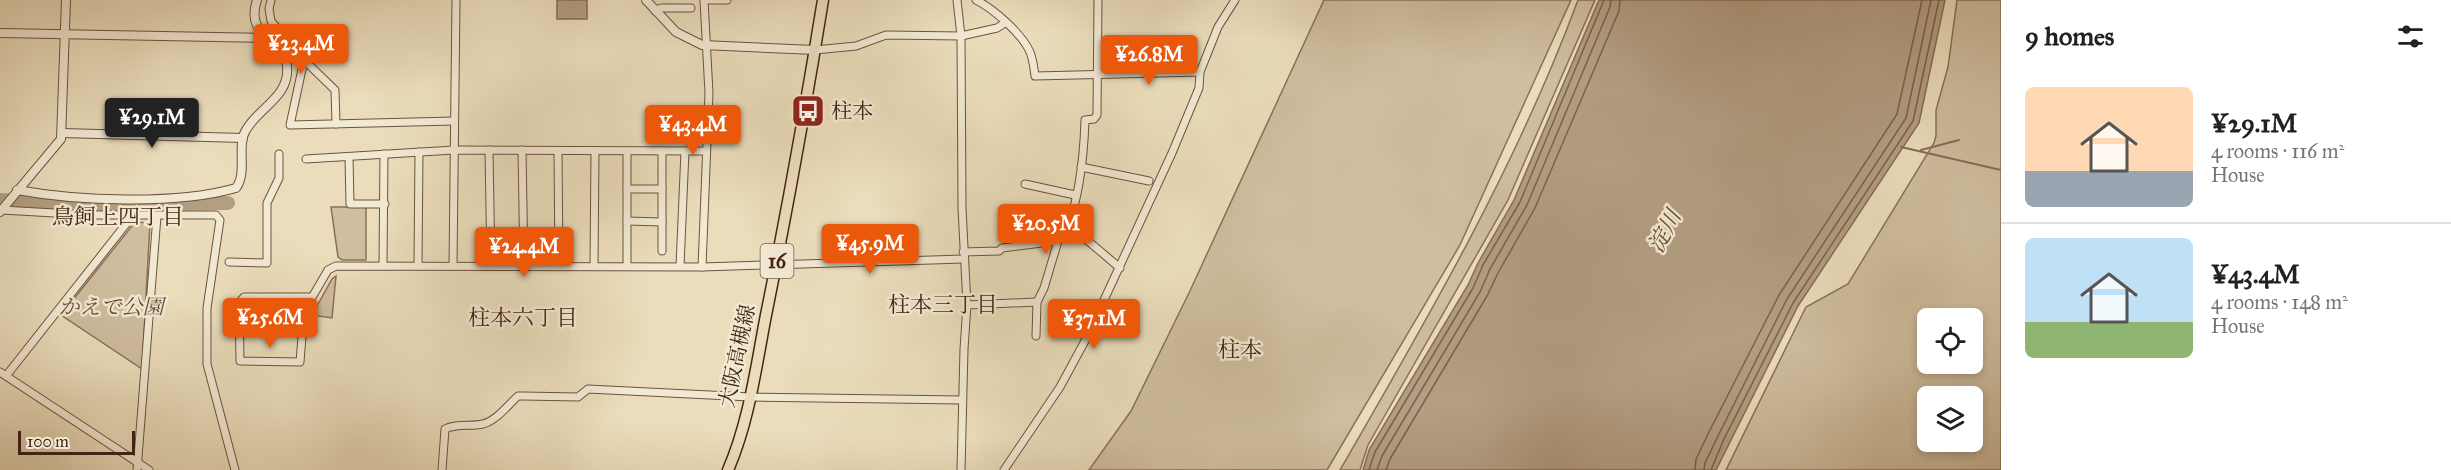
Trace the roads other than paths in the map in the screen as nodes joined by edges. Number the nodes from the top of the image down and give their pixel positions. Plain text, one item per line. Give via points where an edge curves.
1 (66, 0) edge
2 (257, 0) edge
3 (271, 0) edge
4 (456, 0) edge
5 (646, 0) edge
6 (704, 0) edge
7 (727, 0) edge
8 (823, 0) edge
9 (957, 0) edge
10 (976, 0) edge
11 (1098, 0) edge
12 (1234, 0) edge
13 (691, 8) dead end
14 (655, 11) junction
15 (1005, 23) junction
16 (0, 33) edge
17 (65, 34) junction
18 (961, 36) junction
19 (267, 38) junction
20 (706, 46) junction
21 (815, 50) junction
22 (304, 60) junction
23 (1200, 72) junction
24 (1097, 76) junction
25 (454, 121) junction
26 (336, 124) junction
27 (62, 133) junction
28 (243, 138) junction
29 (454, 150) junction
30 (489, 150) junction
31 (522, 150) junction
32 (558, 151) junction
33 (419, 152) junction
34 (595, 152) junction
35 (627, 152) junction
36 (662, 152) junction
37 (685, 152) junction
38 (706, 152) junction
39 (279, 154) dead end
40 (384, 154) junction
41 (349, 157) junction
42 (306, 159) dead end
43 (1081, 167) junction
44 (1149, 181) dead end
45 (1025, 184) dead end
46 (627, 189) junction
47 (662, 189) junction
48 (17, 190) junction
49 (1075, 195) junction
50 (385, 204) junction
51 (1, 211) edge
52 (127, 216) junction
53 (157, 216) junction
54 (627, 221) junction
55 (662, 222) junction
56 (1068, 224) junction
57 (1058, 241) junction
58 (662, 251) dead end
59 (963, 256) junction
60 (229, 262) dead end
61 (627, 265) junction
62 (383, 266) junction
63 (418, 266) junction
64 (453, 266) junction
65 (491, 266) junction
66 (524, 266) junction
67 (559, 266) junction
68 (594, 266) junction
69 (776, 266) junction
70 (680, 267) junction
71 (702, 267) junction
72 (1120, 268) junction
73 (312, 297) junction
74 (1037, 302) junction
75 (967, 304) junction
76 (1036, 336) dead end
77 (3, 374) edge
78 (750, 397) junction
79 (962, 400) junction
80 (138, 467) edge
81 (149, 470) edge
82 (235, 470) edge
83 (442, 470) edge
84 (728, 470) edge
85 (962, 470) edge
86 (1004, 470) edge

1 - 17 street
2 - 19 street via 255,22
3 - 22 street via 271,21
4 - 25 street
5 - 14 street
6 - 7 street
6 - 20 street
8 - 21 main road, 大阪高槻線 / 16
9 - 18 street
10 - 15 street
11 - 24 street
12 - 23 street
13 - 14 street
14 - 20 street via 676,32
15 - 18 street
15 - 24 street via 1031,52 1035,76
16 - 17 street
17 - 19 street
17 - 27 street
18 - 21 street via 886,35 856,46
18 - 59 street
19 - 28 street via 285,59 284,83 274,100 246,128
20 - 21 street
20 - 38 street
21 - 69 main road, 大阪高槻線 / 16
22 - 26 street via 335,90
22 - 26 street via 290,125
23 - 24 street
23 - 72 street via 1199,88
24 - 43 street via 1097,115 1085,120
25 - 26 street
25 - 29 street
27 - 28 street
27 - 48 street
28 - 48 street via 239,184 222,192 156,199 47,195
29 - 30 street
29 - 33 street
29 - 64 street
30 - 31 street
30 - 65 street
31 - 32 street
31 - 66 street
32 - 34 street
32 - 67 street
33 - 40 street
33 - 63 street
34 - 35 street
34 - 68 street
35 - 36 street
35 - 46 street
36 - 37 street
36 - 47 street
37 - 38 street
37 - 70 street
38 - 71 street
39 - 60 street via 279,178 267,203 267,263
40 - 41 street
40 - 50 street
41 - 42 street
41 - 50 street via 350,204
43 - 44 street
43 - 49 street
45 - 49 street
46 - 47 street
46 - 54 street
47 - 55 street
48 - 51 street
49 - 56 street
50 - 62 street
51 - 52 street
52 - 53 street
52 - 77 street via 126,224
53 - 80 street
53 - 82 street via 216,215 220,220 207,308 207,364
54 - 55 street
54 - 61 street
55 - 58 street
56 - 57 street
56 - 72 street
57 - 59 street
57 - 74 street
59 - 69 street
59 - 75 street
61 - 68 street
61 - 70 street
62 - 63 street
62 - 73 street via 336,266 328,270
63 - 64 street
64 - 65 street
65 - 66 street
66 - 67 street
67 - 68 street
69 - 71 street
69 - 78 main road, 大阪高槻線 / 16
70 - 71 street
72 - 86 street via 1060,387
73 - 73 street via 304,311 300,362 240,361 239,303 244,297
74 - 75 street
74 - 76 street
75 - 79 street
77 - 80 street
78 - 79 street
78 - 83 street via 588,389 578,397 518,396 490,422 445,429
78 - 84 main road, 大阪高槻線 / 16
79 - 85 street
80 - 81 street

